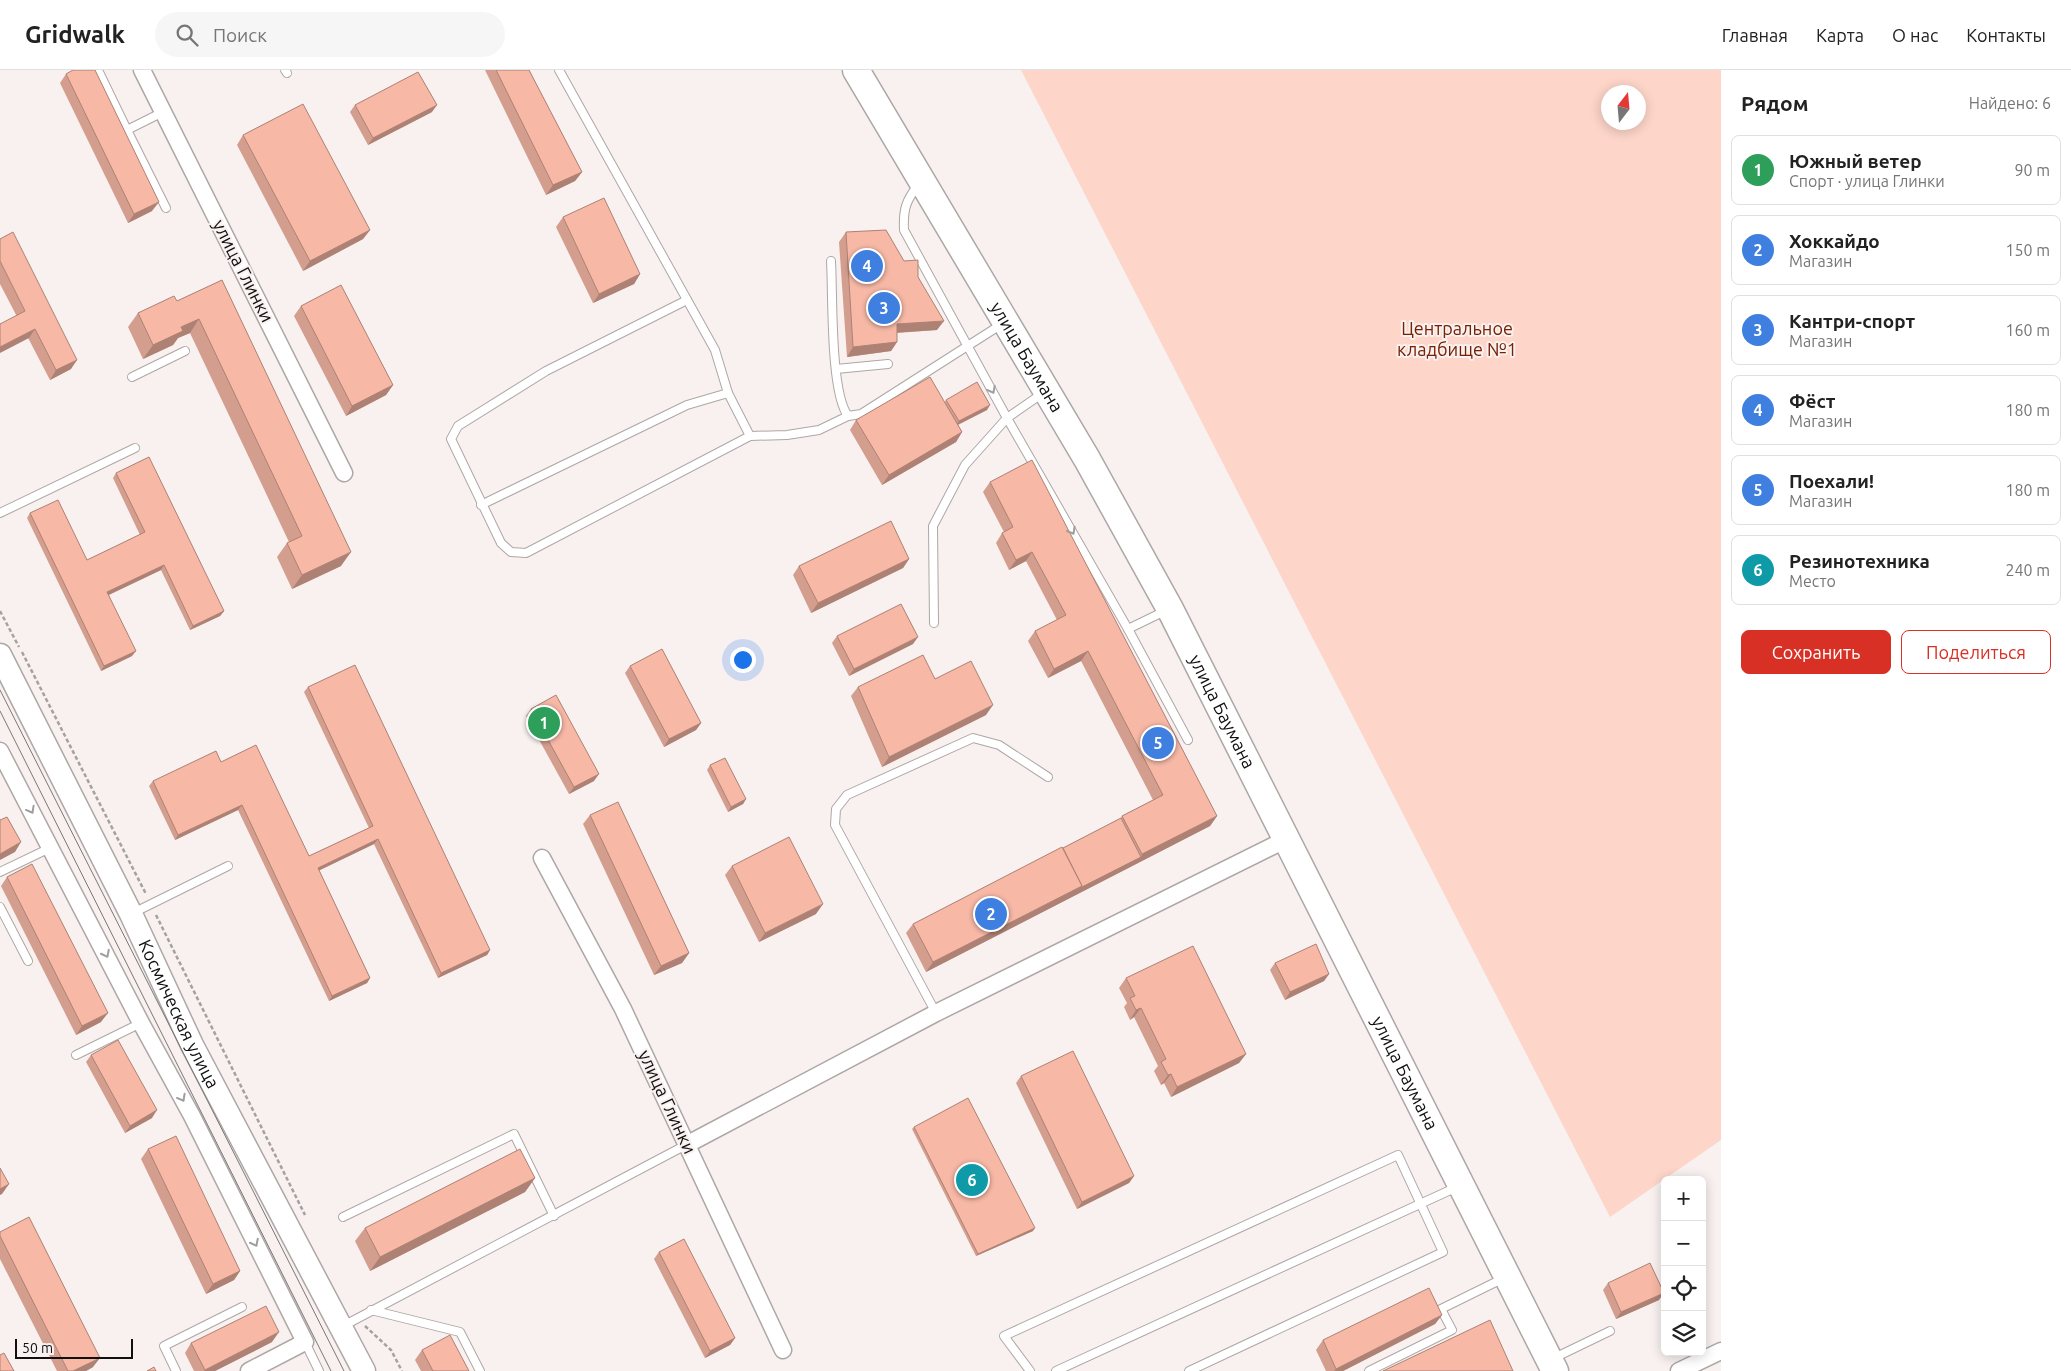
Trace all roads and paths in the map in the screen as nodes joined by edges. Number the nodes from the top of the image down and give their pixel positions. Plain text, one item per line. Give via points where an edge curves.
1 (98, 70) edge
2 (142, 70) edge
3 (559, 70) edge
4 (856, 70) edge
5 (163, 112) junction
6 (127, 130) junction
7 (921, 180) junction
8 (166, 208) dead end
9 (831, 261) dead end
10 (687, 300) junction
11 (1005, 322) junction
12 (968, 347) junction
13 (185, 351) dead end
14 (888, 364) dead end
15 (836, 369) junction
16 (132, 377) dead end
17 (1046, 390) junction
18 (728, 393) junction
19 (848, 416) junction
20 (1007, 418) junction
21 (750, 436) junction
22 (136, 448) dead end
23 (344, 473) dead end
24 (481, 505) junction
25 (0, 513) edge
26 (1170, 609) junction
27 (0, 611) edge
28 (934, 623) dead end
29 (1128, 629) junction
30 (0, 655) edge
31 (1188, 740) dead end
32 (0, 752) edge
33 (1048, 777) dead end
34 (7, 783) edge
35 (1287, 839) junction
36 (51, 848) junction
37 (542, 858) dead end
38 (228, 866) dead end
39 (0, 872) edge
40 (151, 905) junction
41 (0, 907) edge
42 (131, 914) junction
43 (28, 961) dead end
44 (936, 1013) junction
45 (141, 1023) junction
46 (76, 1055) dead end
47 (686, 1145) junction
48 (1461, 1185) junction
49 (1421, 1205) junction
50 (305, 1215) dead end
51 (554, 1216) junction
52 (343, 1217) dead end
53 (1508, 1276) junction
54 (242, 1307) dead end
55 (370, 1310) junction
56 (348, 1322) junction
57 (1610, 1332) dead end
58 (305, 1342) junction
59 (783, 1350) dead end
60 (1721, 1351) edge
61 (1553, 1366) edge
62 (176, 1371) edge
63 (249, 1371) edge
64 (319, 1371) edge
65 (364, 1371) edge
66 (402, 1371) edge
67 (480, 1371) edge
68 (1030, 1371) edge
69 (1056, 1371) edge
70 (1189, 1371) edge
71 (1369, 1371) edge
72 (1679, 1371) edge

1 - 6 lane
2 - 5 street, улица Глинки
3 - 10 lane
4 - 7 main road, улица Баумана
5 - 6 lane
5 - 23 street, улица Глинки
6 - 8 lane
7 - 11 main road, улица Баумана
7 - 12 lane via 906,204 904,230
9 - 15 lane
10 - 18 lane via 715,350
10 - 24 lane via 546,372 458,426 451,439
11 - 12 lane
11 - 17 main road, улица Баумана
12 - 19 lane via 861,414
12 -> 20 lane
13 - 16 lane
14 - 15 lane
15 - 19 lane via 842,408
17 - 20 lane
17 - 26 main road, улица Баумана via 1088,459
18 - 21 lane
18 - 24 lane via 687,405
19 - 21 lane via 818,430 787,436
20 - 28 lane via 965,465 933,526
20 -> 29 lane
21 - 24 lane via 526,553 511,552 501,543
22 - 25 lane
26 - 29 lane
26 - 35 main road, улица Баумана
27 - 40 path
29 - 31 lane
30 - 42 main road, Космическая улица
32 - 34 street, Космическая улица
33 - 44 lane via 999,745 972,738 847,795 836,809 835,825
34 -> 36 street, Космическая улица
35 - 44 street
35 - 48 main road, улица Баумана
36 - 39 lane
36 -> 45 street, Космическая улица
37 - 47 street, улица Глинки via 623,1008
38 - 40 lane
40 - 42 lane
40 - 50 path
41 - 43 lane
42 - 56 main road, Космическая улица via 192,1045
44 - 47 street
45 - 46 lane
45 -> 58 street, Космическая улица via 192,1116
47 - 51 lane
47 - 59 street, улица Глинки
48 - 49 lane
48 - 53 main road, улица Баумана
49 - 68 lane via 1398,1155 1004,1336
49 - 69 lane
49 - 70 lane via 1443,1252
51 - 52 lane via 514,1134
51 - 55 lane
53 - 61 main road, улица Баумана
53 - 71 lane via 1441,1309 1452,1330
54 - 62 lane via 164,1346
55 - 56 lane
55 - 67 lane via 460,1332
56 - 65 main road, Космическая улица
56 - 66 path via 391,1350
57 - 61 lane
58 - 63 street
58 - 64 lane
60 - 72 street

